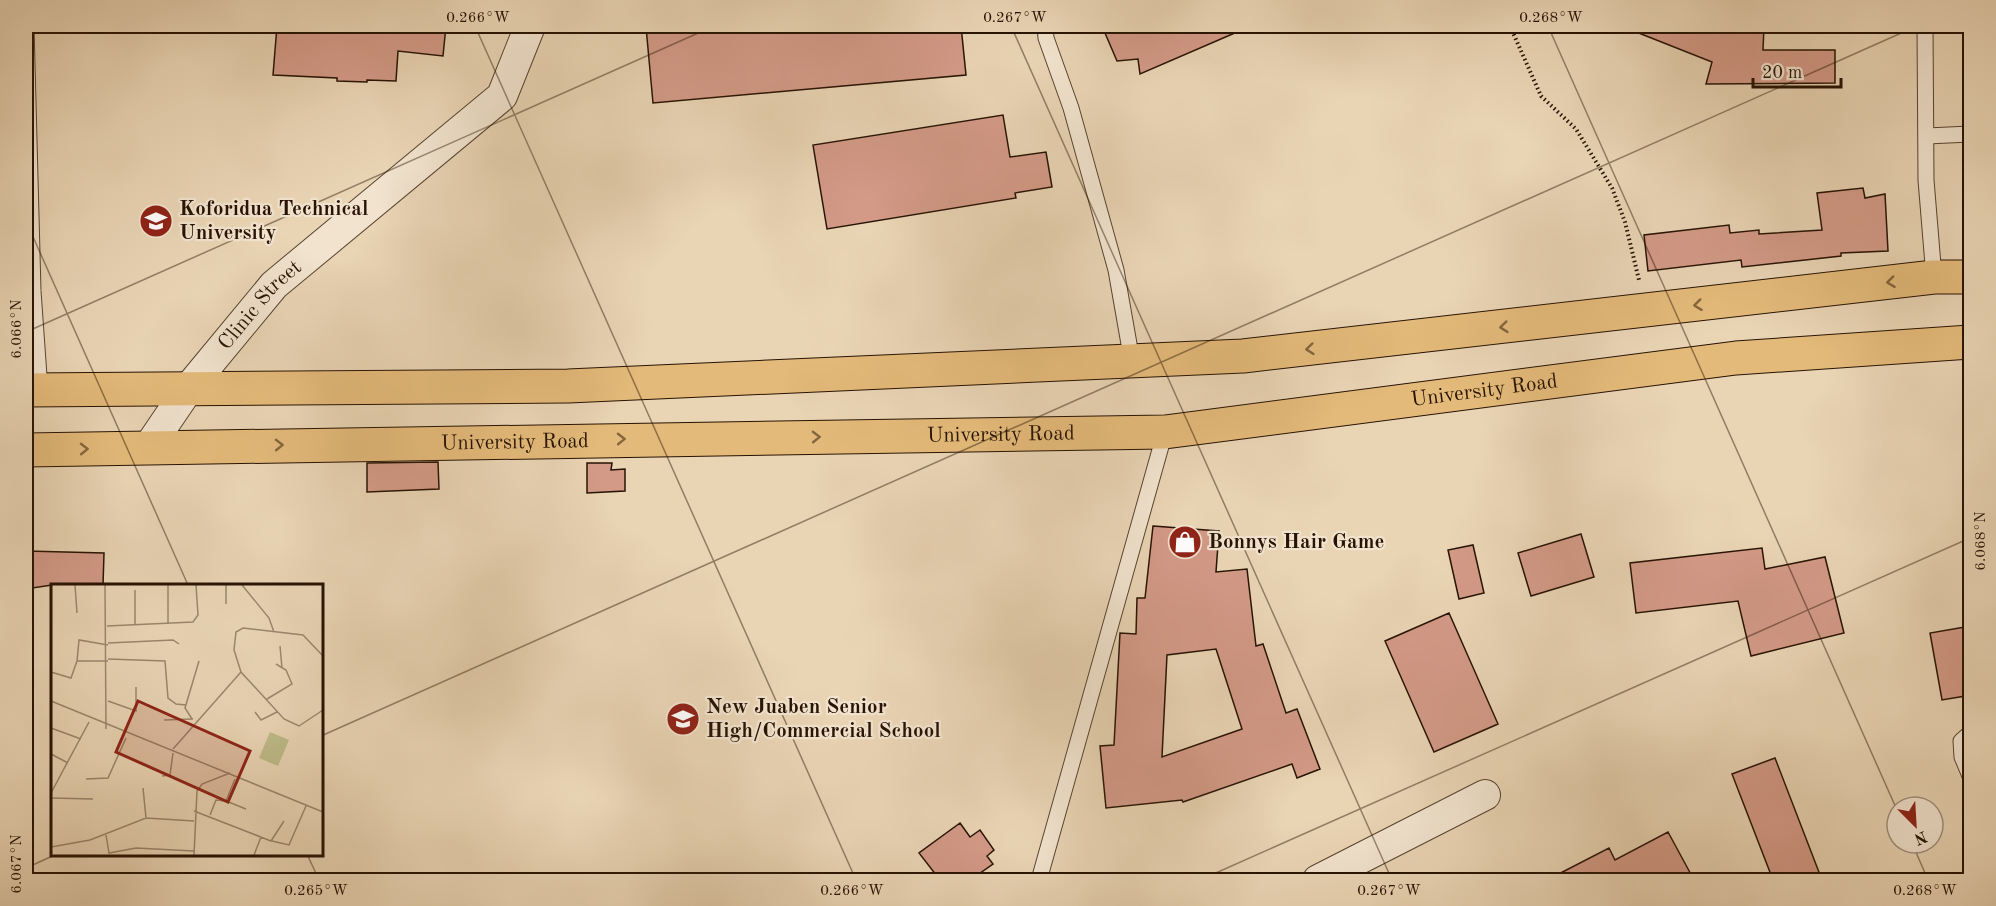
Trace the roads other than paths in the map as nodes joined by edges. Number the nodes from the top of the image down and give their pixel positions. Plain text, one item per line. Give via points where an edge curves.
1 (26, 26) edge
2 (530, 26) edge
3 (1045, 26) edge
4 (1925, 26) edge
5 (1971, 134) edge
6 (1927, 136) junction
7 (1934, 277) junction
8 (1971, 277) edge
9 (1971, 342) edge
10 (1132, 361) junction
11 (188, 389) junction
12 (33, 390) edge
13 (1165, 432) junction
14 (148, 447) junction
15 (26, 450) edge
16 (1971, 733) edge
17 (1971, 776) edge
18 (1485, 795) dead end
19 (1039, 880) edge
20 (1318, 880) edge

1 - 12 lane
2 - 11 street, Clinic Street via 502,96 274,285
3 - 10 lane via 1116,270
4 - 6 lane
5 - 6 lane
6 - 7 lane via 1926,180
7 - 8 highway
7 -> 10 highway via 1243,356
9 - 13 highway, University Road via 1736,358
10 - 11 highway via 568,386
11 - 12 highway
11 - 14 street, Clinic Street
14 -> 13 highway, University Road
13 - 19 lane
15 -> 14 highway, University Road
16 - 17 lane via 1961,741 1962,757
18 - 20 street

